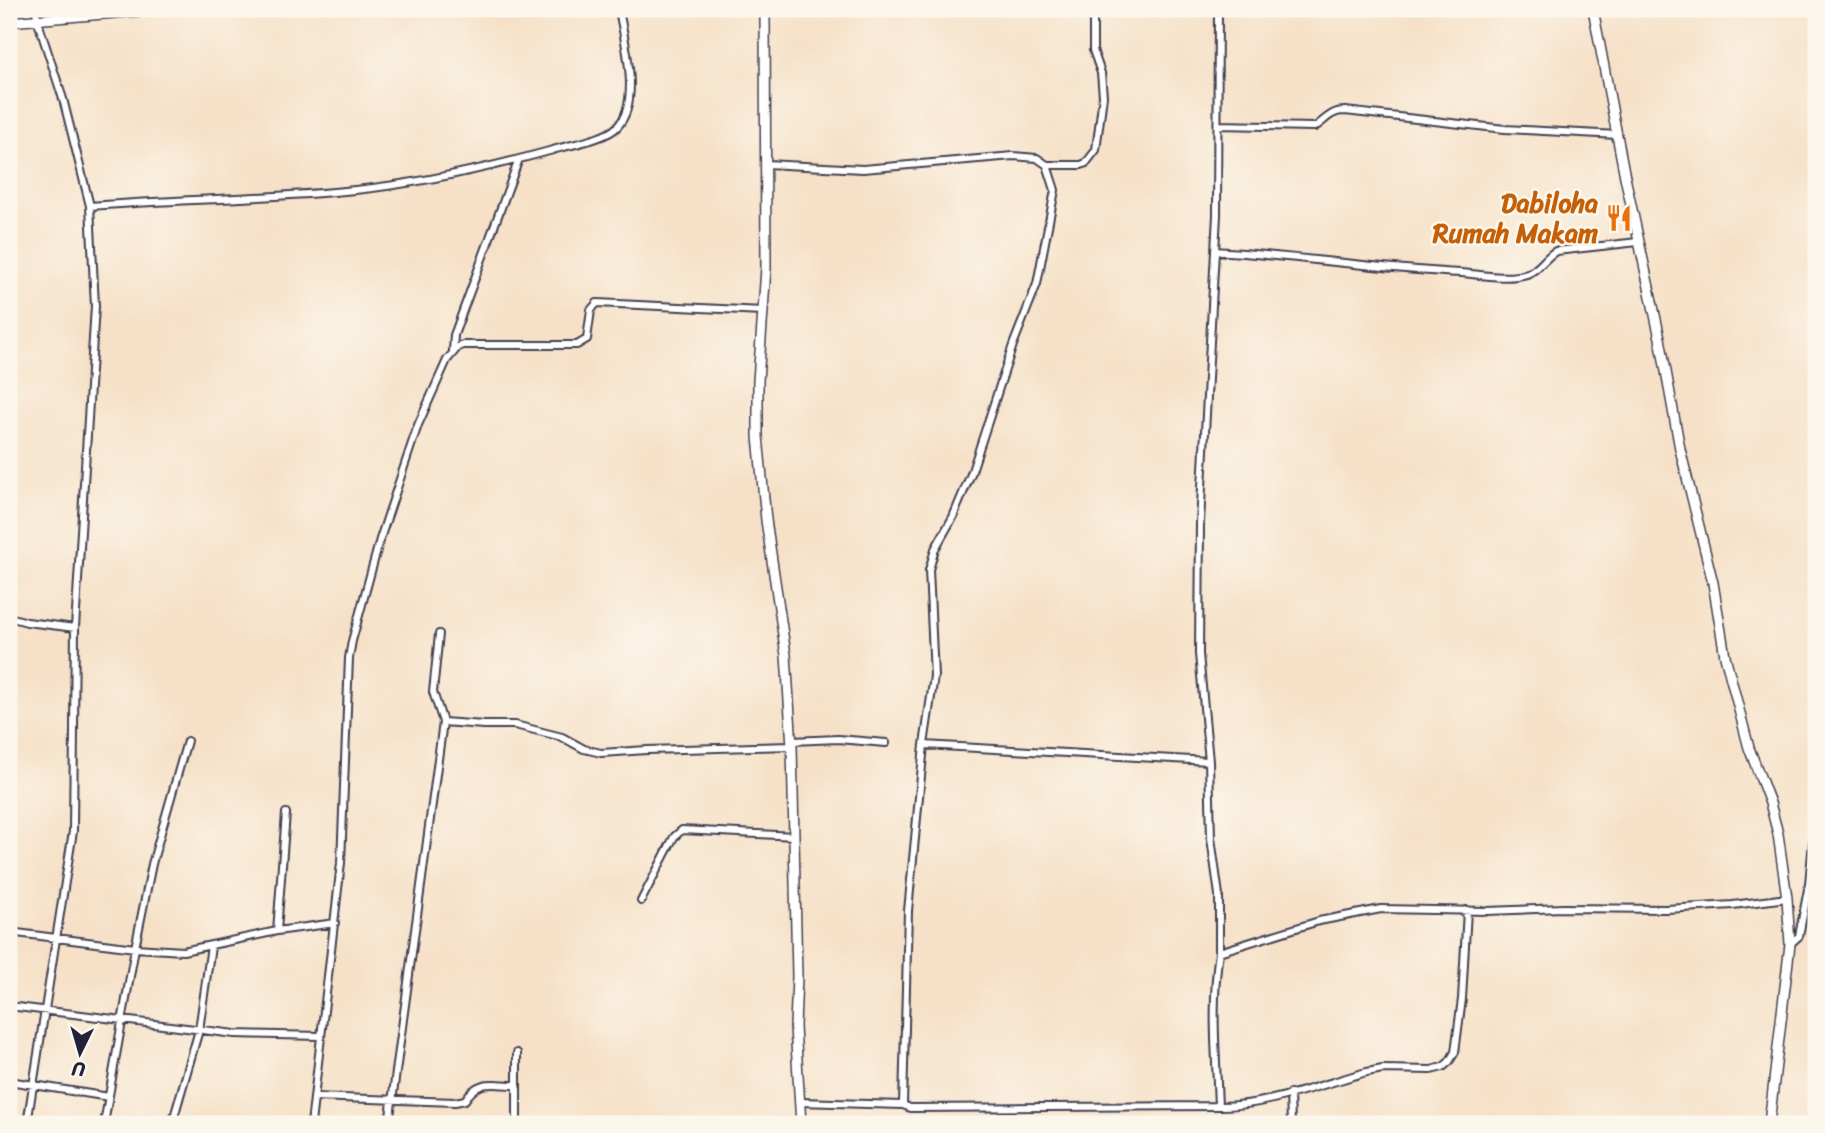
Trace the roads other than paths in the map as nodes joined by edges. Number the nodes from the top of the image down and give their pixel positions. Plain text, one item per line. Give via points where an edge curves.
1 (163, 9) edge
2 (619, 9) edge
3 (765, 9) edge
4 (1093, 9) edge
5 (1218, 9) edge
6 (1593, 9) edge
7 (37, 14) edge
8 (9, 22) edge
9 (1218, 125) junction
10 (1618, 135) junction
11 (519, 159) junction
12 (766, 164) junction
13 (1047, 165) junction
14 (89, 206) junction
15 (1638, 242) junction
16 (1215, 251) junction
17 (763, 312) junction
18 (453, 351) junction
19 (9, 617) edge
20 (75, 628) junction
21 (439, 634) dead end
22 (443, 722) junction
23 (187, 741) dead end
24 (792, 743) junction
25 (886, 743) dead end
26 (924, 745) junction
27 (1209, 761) junction
28 (1816, 810) edge
29 (286, 813) dead end
30 (794, 835) junction
31 (1813, 883) edge
32 (1787, 898) junction
33 (641, 901) dead end
34 (1468, 910) junction
35 (335, 923) junction
36 (277, 931) junction
37 (9, 932) edge
38 (58, 938) junction
39 (1790, 944) junction
40 (211, 946) junction
41 (135, 948) junction
42 (1219, 952) junction
43 (9, 1006) edge
44 (47, 1011) junction
45 (123, 1021) junction
46 (199, 1030) junction
47 (320, 1036) junction
48 (517, 1053) dead end
49 (9, 1082) edge
50 (33, 1085) junction
51 (517, 1085) junction
52 (1290, 1093) junction
53 (109, 1097) junction
54 (313, 1097) junction
55 (391, 1101) junction
56 (799, 1102) junction
57 (903, 1105) junction
58 (1218, 1106) junction
59 (27, 1124) edge
60 (104, 1124) edge
61 (172, 1124) edge
62 (311, 1124) edge
63 (389, 1124) edge
64 (517, 1124) edge
65 (800, 1124) edge
66 (1291, 1124) edge
67 (1769, 1124) edge

1 - 7 street
2 - 11 street via 631,90 627,112 616,129
3 - 12 street
4 - 13 street via 1093,50 1103,84 1096,150 1081,165
5 - 9 street
6 - 10 street
7 - 8 street
7 - 14 street
9 - 10 street via 1315,127 1327,115 1345,111 1505,129
9 - 16 street
10 - 15 street
11 - 14 street via 358,190
11 - 18 street via 454,335
12 - 13 street via 863,169 1013,156 1038,158
12 - 17 street
13 - 26 street via 1055,190 1037,284 971,474 931,558 934,676
14 - 20 street via 95,306
15 - 16 street via 1556,251 1532,272 1507,276
15 - 32 street via 1725,656 1775,824
16 - 27 street via 1199,549 1199,654
17 - 18 street via 597,303 591,310 587,339 577,345 470,344
17 - 24 street via 758,436 786,655
18 - 35 street via 418,425 380,539 348,658
19 - 20 street
20 - 38 street via 73,831
21 - 22 street via 433,692
22 - 24 street via 515,725 601,753
22 - 55 street
23 - 41 street via 152,864
24 - 25 street via 838,738
24 - 30 street
26 - 27 street
26 - 57 street via 908,911
27 - 42 street
28 - 31 street
29 - 36 street
30 - 33 street via 682,830
30 - 56 street
31 - 39 street via 1799,936
32 - 34 street via 1677,908
32 - 39 street
34 - 42 street via 1356,912
34 - 52 street via 1462,999 1450,1062 1431,1070 1367,1072
35 - 36 street
35 - 47 street
36 - 40 street
37 - 38 street
38 - 41 street
38 - 44 street
39 - 67 street
40 - 41 street via 183,951
40 - 46 street
41 - 45 street
42 - 58 street via 1213,1042
43 - 44 street
44 - 45 street
44 - 50 street
45 - 46 street
45 - 53 street
46 - 47 street
46 - 61 street
47 - 54 street
48 - 51 street
49 - 50 street
50 - 53 street
50 - 59 street
51 - 55 street via 479,1085 462,1102
51 - 64 street
52 - 58 street
52 - 66 street
53 - 60 street
54 - 55 street
54 - 62 street
55 - 63 street
56 - 57 street
56 - 65 street
57 - 58 street

